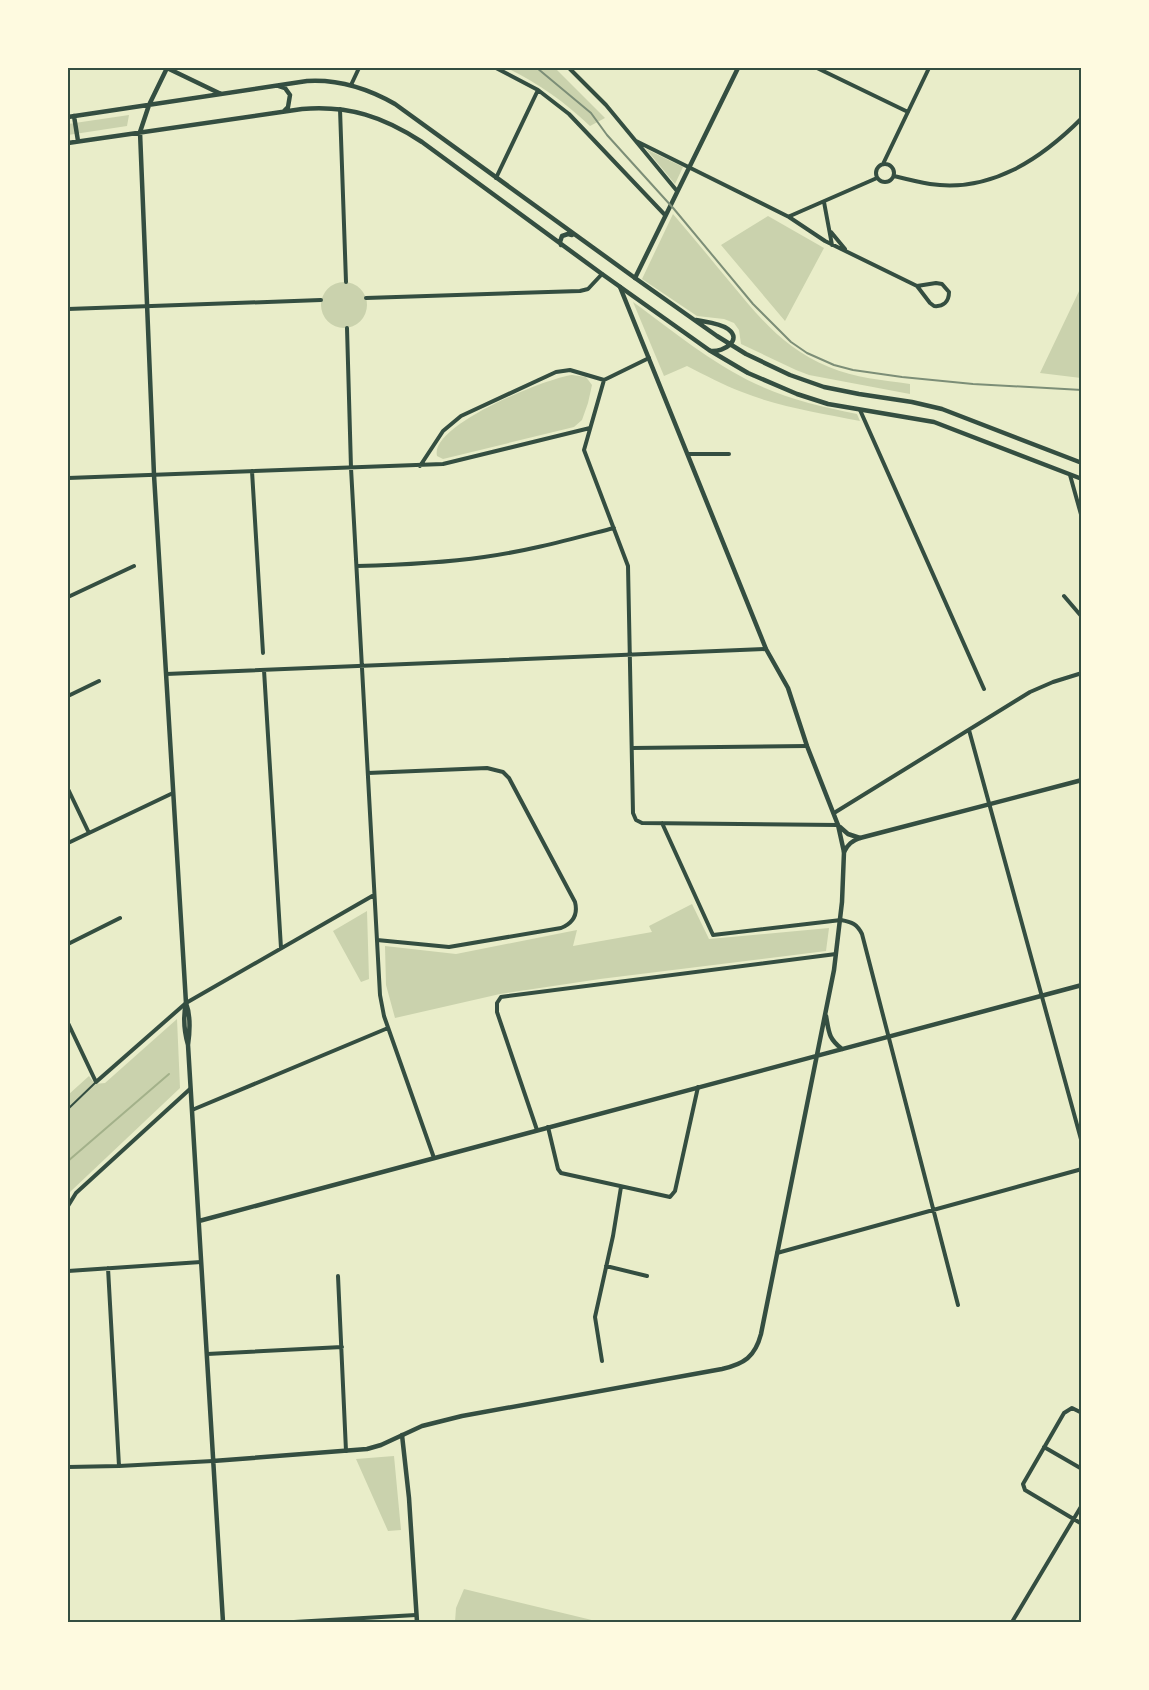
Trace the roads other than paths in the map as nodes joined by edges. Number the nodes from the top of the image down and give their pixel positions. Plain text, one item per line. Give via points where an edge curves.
1 (167, 68) edge
2 (359, 68) edge
3 (496, 68) edge
4 (569, 68) edge
5 (738, 68) edge
6 (817, 68) edge
7 (930, 68) edge
8 (277, 85) junction
9 (351, 85) junction
10 (538, 90) junction
11 (221, 94) junction
12 (149, 105) junction
13 (340, 109) junction
14 (284, 111) junction
15 (908, 112) junction
16 (74, 116) junction
17 (68, 117) edge
18 (1082, 118) edge
19 (140, 132) junction
20 (78, 141) junction
21 (636, 141) junction
22 (68, 143) edge
23 (883, 164) junction
24 (689, 167) junction
25 (894, 176) junction
26 (496, 178) junction
27 (877, 178) junction
28 (677, 191) junction
29 (825, 202) junction
30 (665, 216) junction
31 (789, 217) junction
32 (830, 231) junction
33 (575, 236) junction
34 (832, 244) junction
35 (561, 245) junction
36 (846, 251) junction
37 (602, 274) junction
38 (634, 278) junction
39 (345, 282) dead end
40 (917, 286) junction
41 (620, 287) junction
42 (366, 298) dead end
43 (321, 300) dead end
44 (147, 306) junction
45 (68, 309) edge
46 (694, 320) junction
47 (347, 328) dead end
48 (730, 345) junction
49 (709, 350) junction
50 (649, 358) junction
51 (604, 380) junction
52 (860, 410) junction
53 (590, 429) junction
54 (688, 454) junction
55 (729, 454) dead end
56 (1082, 463) edge
57 (420, 466) junction
58 (351, 468) junction
59 (252, 471) junction
60 (154, 475) junction
61 (1070, 475) junction
62 (68, 478) edge
63 (1082, 479) edge
64 (1082, 518) edge
65 (614, 528) junction
66 (134, 566) dead end
67 (357, 566) junction
68 (1064, 596) dead end
69 (68, 597) edge
70 (1082, 617) edge
71 (766, 649) junction
72 (263, 653) dead end
73 (630, 654) junction
74 (362, 666) junction
75 (264, 670) junction
76 (1082, 673) edge
77 (166, 674) junction
78 (99, 681) dead end
79 (984, 689) dead end
80 (68, 696) edge
81 (969, 730) junction
82 (807, 746) junction
83 (632, 748) junction
84 (368, 773) junction
85 (1082, 780) edge
86 (68, 789) edge
87 (173, 793) junction
88 (989, 804) junction
89 (834, 813) junction
90 (662, 823) junction
91 (838, 825) junction
92 (88, 833) junction
93 (860, 838) junction
94 (68, 843) edge
95 (844, 852) junction
96 (374, 895) junction
97 (120, 918) dead end
98 (841, 920) junction
99 (377, 940) junction
100 (68, 944) edge
101 (281, 948) junction
102 (837, 954) junction
103 (1082, 985) edge
104 (1041, 996) junction
105 (186, 1003) junction
106 (825, 1014) junction
107 (68, 1023) edge
108 (388, 1028) junction
109 (888, 1036) junction
110 (842, 1049) junction
111 (817, 1055) junction
112 (96, 1082) junction
113 (698, 1087) junction
114 (191, 1088) junction
115 (68, 1109) edge
116 (192, 1110) junction
117 (548, 1127) junction
118 (537, 1130) junction
119 (1082, 1143) edge
120 (434, 1158) junction
121 (1082, 1169) edge
122 (621, 1187) junction
123 (68, 1206) edge
124 (933, 1210) junction
125 (199, 1221) junction
126 (777, 1254) junction
127 (201, 1262) junction
128 (606, 1266) junction
129 (108, 1268) junction
130 (68, 1271) edge
131 (338, 1276) dead end
132 (647, 1276) dead end
133 (958, 1305) dead end
134 (342, 1347) junction
135 (207, 1354) junction
136 (602, 1361) dead end
137 (1082, 1413) edge
138 (402, 1435) junction
139 (1044, 1447) junction
140 (346, 1452) junction
141 (213, 1461) junction
142 (119, 1466) junction
143 (68, 1467) edge
144 (1082, 1469) edge
145 (1082, 1505) edge
146 (1073, 1519) junction
147 (1082, 1524) edge
148 (416, 1615) junction
149 (223, 1623) edge
150 (294, 1623) edge
151 (417, 1623) edge
152 (1012, 1623) edge

1 - 11 main road
1 - 12 main road
2 - 9 street
3 - 10 street
4 - 21 street
5 - 24 main road
6 - 15 street
7 - 15 street
8 - 9 main road via 319,80
8 - 11 main road
8 - 14 main road via 290,95
9 - 26 main road via 395,104
10 - 26 street
10 - 30 street via 569,114
11 - 12 main road
12 - 16 main road
12 - 19 main road
13 - 14 main road
13 - 35 main road via 369,115 409,134
13 - 39 street
14 - 19 main road
15 - 23 street
16 - 17 main road
16 - 20 main road
18 - 25 street via 1034,159 983,182 932,185
19 - 20 main road
19 - 44 main road
20 - 22 main road
21 - 24 street
21 - 28 street
23 - 25 street via 892,167
23 - 27 street via 877,170
24 - 28 main road
24 - 31 street
25 - 27 street via 888,182
26 - 33 main road
27 - 29 street
28 - 30 main road
29 - 31 street
29 - 32 street
30 - 38 main road
31 - 34 street
32 - 34 street
32 - 36 street
33 - 35 main road via 562,236
33 - 38 main road
34 - 36 street
35 - 37 main road
36 - 40 street
37 - 41 main road
37 - 42 street via 588,289 580,291
38 - 46 main road
40 - 40 street via 934,306 946,302 949,292 942,284
41 - 49 main road
41 - 50 main road
43 - 44 street
44 - 45 street
44 - 60 main road
46 - 48 main road
46 - 48 main road via 727,328 733,336
47 - 58 street
48 - 49 main road via 722,350
48 - 56 main road via 807,381 942,409
49 - 52 main road via 796,394
50 - 51 street
50 - 54 main road
51 - 53 street
51 - 57 street via 564,370 470,410 443,431
52 - 61 main road via 934,422
52 - 79 street
53 - 57 street via 448,463
53 - 65 street via 584,450
54 - 55 street
54 - 71 main road
57 - 58 street
58 - 59 street
58 - 67 street
59 - 60 street
59 - 72 street
60 - 62 street
60 - 77 main road
61 - 63 main road
61 - 64 street
65 - 67 street via 485,557
65 - 73 street via 628,566
66 - 69 street
67 - 74 street
68 - 70 street
71 - 73 street
71 - 82 main road via 784,680
73 - 74 street
73 - 83 street
74 - 75 street
74 - 84 street
75 - 77 street
75 - 101 street
76 - 81 street via 1030,692
77 - 87 main road
78 - 80 street
81 - 88 street
81 - 89 street
82 - 83 street
82 - 89 main road
83 - 90 street via 633,813 642,823
84 - 96 street
84 - 99 street via 487,768 503,772 577,909 572,921 561,928 459,946
85 - 88 main road
86 - 92 street
87 - 92 street
87 - 105 main road
88 - 93 main road
88 - 104 street
89 - 91 main road
90 - 91 street
90 - 98 street via 713,935
91 - 93 main road
91 - 95 main road
92 - 94 street
93 - 95 main road
95 - 98 main road
96 - 99 street
96 - 101 street
97 - 100 street
98 - 102 main road
98 - 109 street via 855,923 862,934
99 - 108 street via 380,995
101 - 105 street
102 - 106 main road
102 - 118 street via 505,996 498,1000 497,1012
103 - 104 main road
104 - 109 main road
104 - 119 street
105 - 112 street
105 - 114 main road
106 - 110 main road via 829,1036
106 - 111 main road
107 - 112 street
108 - 116 street
108 - 120 street
109 - 110 main road
109 - 124 street
110 - 111 main road
111 - 113 main road
111 - 126 main road
112 - 115 street
113 - 117 main road
113 - 122 street via 673,1195 666,1197
114 - 116 main road
114 - 123 street via 76,1193
116 - 125 main road
117 - 118 main road
117 - 122 street via 561,1173
118 - 120 main road
120 - 125 main road
121 - 124 street
122 - 128 street
124 - 126 street
124 - 133 street
125 - 127 main road
126 - 138 main road via 758,1344 749,1358 732,1367 462,1416
127 - 129 street
127 - 135 main road
128 - 132 street
128 - 136 street via 595,1317
129 - 130 street
129 - 142 street
131 - 134 street
134 - 135 street
134 - 140 street
135 - 141 main road
137 - 139 street via 1072,1408 1064,1413
138 - 140 main road via 374,1448
138 - 148 main road
139 - 144 street
139 - 146 street via 1023,1487
140 - 141 main road
141 - 142 street
141 - 149 main road
142 - 143 street
145 - 146 street
146 - 147 street
146 - 152 street
148 - 150 street
148 - 151 main road

